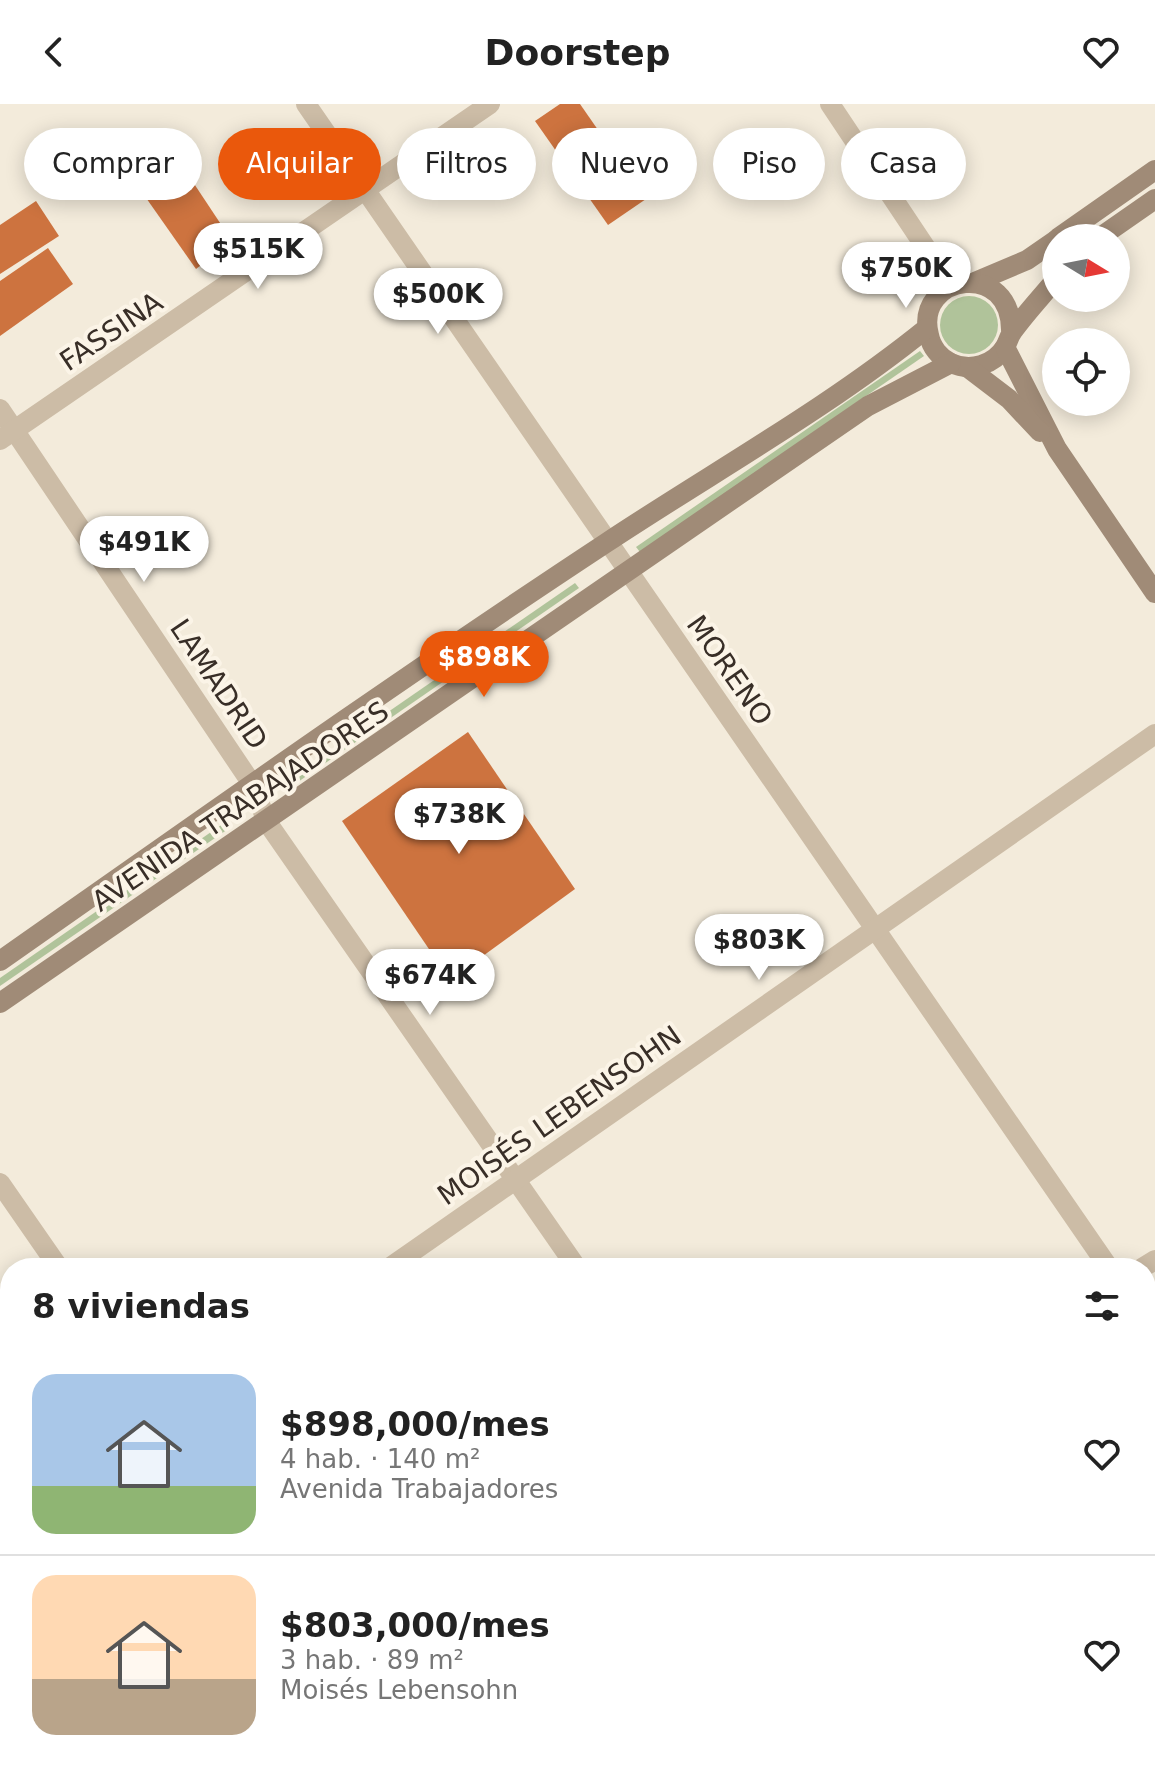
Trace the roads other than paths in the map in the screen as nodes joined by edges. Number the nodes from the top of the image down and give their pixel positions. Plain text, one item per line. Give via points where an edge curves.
1 (306, 104) edge
2 (490, 104) edge
3 (830, 104) edge
4 (322, 128) edge
5 (1155, 170) edge
6 (381, 181) edge
7 (1155, 199) edge
8 (353, 200) edge
9 (370, 200) edge
10 (1078, 224) edge
11 (1119, 224) edge
12 (1042, 250) edge
13 (975, 282) junction
14 (944, 290) junction
15 (1042, 297) edge
16 (927, 328) junction
17 (1008, 341) junction
18 (959, 365) junction
19 (0, 409) edge
20 (7, 435) edge
21 (1057, 449) junction
22 (606, 543) junction
23 (628, 573) junction
24 (1155, 593) edge
25 (1155, 734) edge
26 (252, 784) junction
27 (267, 822) junction
28 (874, 927) junction
29 (0, 961) edge
30 (0, 1003) edge
31 (517, 1179) junction
32 (0, 1183) edge
33 (52, 1258) edge
34 (403, 1258) edge
35 (570, 1258) edge
36 (1102, 1258) edge

1 - 4 street, MORENO
2 - 6 street, FASSINA
3 - 14 street via 932,257
5 - 10 main road
7 - 11 main road
8 - 20 street, FASSINA
9 - 22 street, MORENO
12 - 13 main road
13 - 14 main road
13 - 17 main road via 1000,295 1011,320
14 - 16 main road via 934,301
15 - 17 main road
16 - 18 main road via 939,355
16 - 22 main road, AVENIDA TRABAJADORES via 880,366
17 - 18 main road via 982,365
17 - 21 main road
18 - 21 main road via 1009,399
18 - 23 main road, AVENIDA TRABAJADORES via 868,406
19 - 20 street, LAMADRID
20 - 26 street, LAMADRID
21 - 24 main road
22 - 23 street, MORENO
22 - 26 main road, AVENIDA TRABAJADORES
23 - 27 main road, AVENIDA TRABAJADORES
23 - 28 street, MORENO
25 - 28 street, MOISÉS LEBENSOHN
26 - 27 street, LAMADRID
26 - 29 main road, AVENIDA TRABAJADORES
27 - 30 main road, AVENIDA TRABAJADORES
27 - 31 street, LAMADRID
28 - 31 street, MOISÉS LEBENSOHN
28 - 36 street, MORENO
31 - 34 street, MOISÉS LEBENSOHN
31 - 35 street, LAMADRID
32 - 33 street

